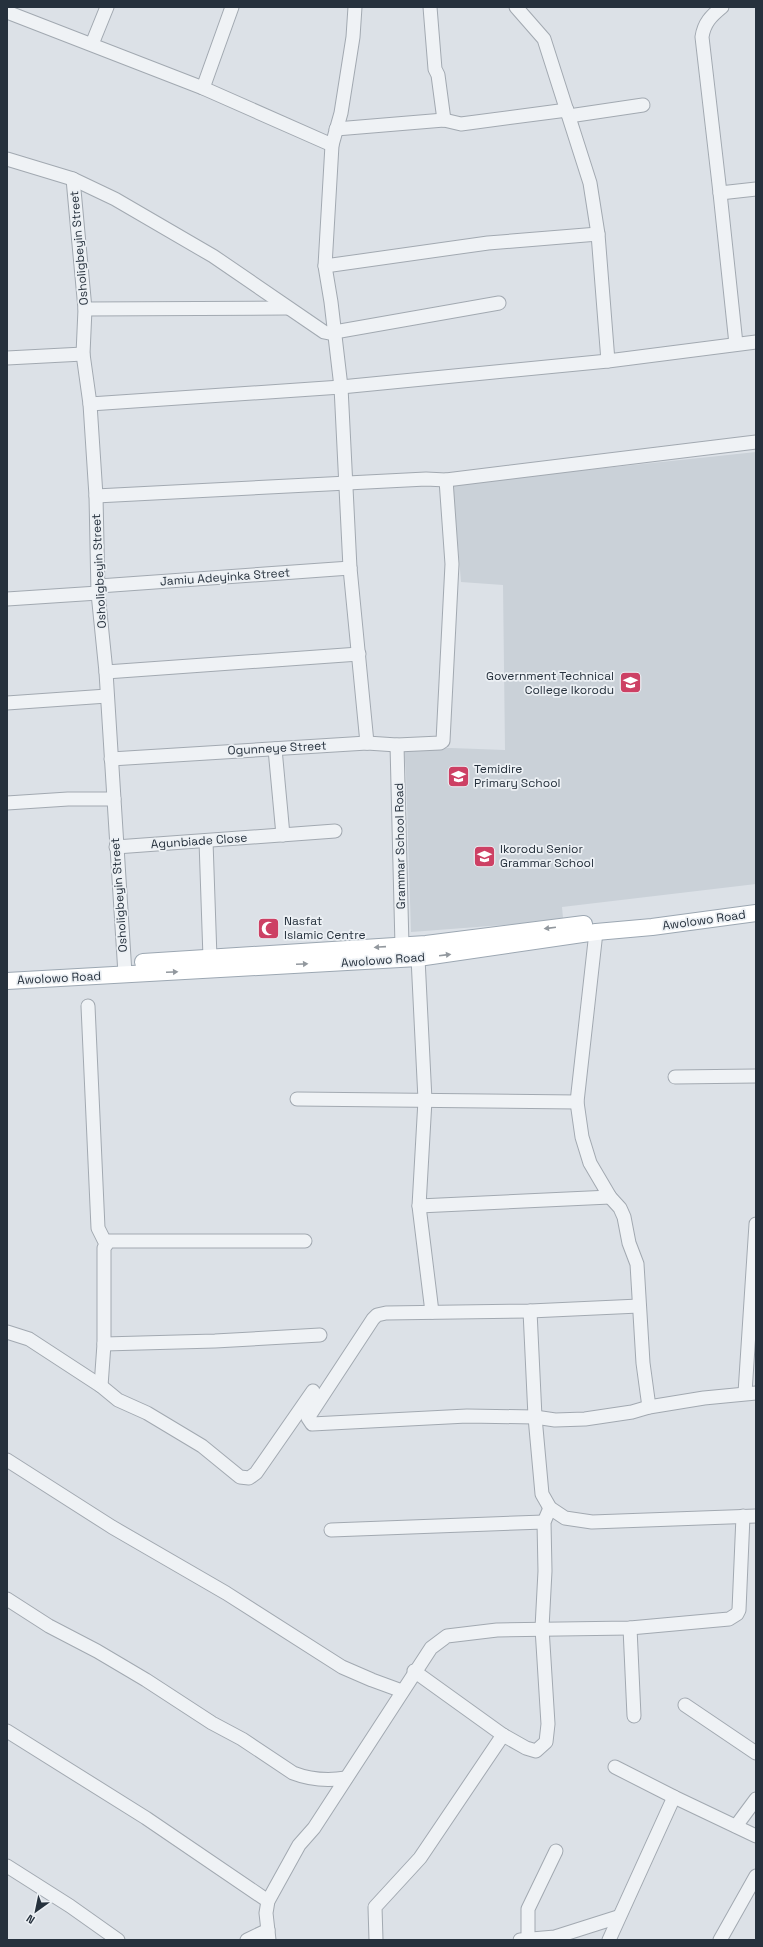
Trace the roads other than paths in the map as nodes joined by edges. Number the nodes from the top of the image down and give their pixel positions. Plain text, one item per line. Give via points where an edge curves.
1 (107, 7) edge
2 (232, 7) edge
3 (355, 7) edge
4 (430, 7) edge
5 (516, 7) edge
6 (722, 7) edge
7 (7, 12) edge
8 (92, 44) junction
9 (202, 88) junction
10 (643, 104) dead end
11 (568, 113) junction
12 (444, 120) junction
13 (336, 129) junction
14 (332, 145) junction
15 (7, 159) edge
16 (73, 179) junction
17 (756, 189) edge
18 (720, 193) junction
19 (598, 234) junction
20 (326, 266) junction
21 (499, 303) dead end
22 (287, 308) junction
23 (85, 309) junction
24 (334, 332) junction
25 (756, 342) edge
26 (736, 344) junction
27 (83, 354) junction
28 (7, 358) edge
29 (608, 361) junction
30 (341, 387) junction
31 (90, 404) junction
32 (756, 442) edge
33 (446, 480) junction
34 (346, 482) junction
35 (96, 496) junction
36 (350, 568) junction
37 (98, 589) junction
38 (7, 599) edge
39 (359, 654) junction
40 (106, 672) junction
41 (107, 696) junction
42 (7, 703) edge
43 (367, 743) junction
44 (397, 745) junction
45 (275, 749) junction
46 (112, 758) junction
47 (114, 799) junction
48 (7, 803) edge
49 (335, 831) dead end
50 (282, 835) junction
51 (206, 841) junction
52 (116, 847) junction
53 (755, 913) edge
54 (630, 924) junction
55 (596, 932) junction
56 (402, 946) junction
57 (210, 958) junction
58 (418, 958) junction
59 (124, 969) junction
60 (7, 970) edge
61 (7, 981) edge
62 (88, 1006) dead end
63 (756, 1076) edge
64 (675, 1077) dead end
65 (297, 1099) dead end
66 (424, 1100) junction
67 (577, 1102) junction
68 (610, 1197) junction
69 (419, 1206) junction
70 (756, 1224) edge
71 (305, 1241) dead end
72 (106, 1244) junction
73 (639, 1306) junction
74 (530, 1310) junction
75 (432, 1312) junction
76 (7, 1332) edge
77 (320, 1335) dead end
78 (104, 1344) junction
79 (101, 1386) junction
80 (313, 1391) dead end
81 (750, 1393) edge
82 (649, 1407) junction
83 (535, 1417) junction
84 (7, 1460) edge
85 (550, 1508) junction
86 (750, 1516) edge
87 (544, 1522) junction
88 (331, 1530) dead end
89 (7, 1599) edge
90 (542, 1628) junction
91 (630, 1628) junction
92 (414, 1671) junction
93 (402, 1691) junction
94 (685, 1705) dead end
95 (634, 1716) dead end
96 (7, 1731) edge
97 (503, 1736) junction
98 (756, 1753) edge
99 (615, 1767) dead end
100 (346, 1778) junction
101 (674, 1797) junction
102 (756, 1799) edge
103 (736, 1826) junction
104 (756, 1836) edge
105 (556, 1851) dead end
106 (7, 1866) edge
107 (756, 1876) edge
108 (268, 1901) junction
109 (618, 1917) junction
110 (268, 1935) edge
111 (524, 1939) edge
112 (118, 1940) edge
113 (247, 1940) edge
114 (376, 1940) edge
115 (609, 1940) edge
116 (720, 1940) edge

1 - 8 street
2 - 9 street
3 - 13 street via 353,37 341,113
4 - 12 street via 435,69
5 - 11 street via 544,39
6 - 18 street via 703,27 702,37
7 - 8 street
8 - 9 street
9 - 14 street
10 - 11 street
11 - 12 street via 461,124
11 - 19 street via 590,183
12 - 13 street
13 - 14 street
14 - 20 street
15 - 16 street
16 - 22 street via 115,199 213,256
16 - 23 street, Osholigbeyin Street
17 - 18 street
18 - 26 street
19 - 20 street via 488,243
19 - 29 street
20 - 24 street
21 - 24 street
22 - 23 street
22 - 24 street via 324,332
23 - 27 street, Osholigbeyin Street
24 - 30 street
25 - 26 street
26 - 29 street
27 - 28 street
27 - 31 street, Osholigbeyin Street
29 - 30 street
30 - 31 street
30 - 34 street
31 - 35 street, Osholigbeyin Street
32 - 33 street
33 - 34 street
33 - 44 street, Ogunneye Street via 452,564 443,741
34 - 35 street
34 - 36 street
35 - 37 street, Osholigbeyin Street
36 - 37 street, Jamiu Adeyinka Street
36 - 39 street
37 - 38 street, Jamiu Adeyinka Street
37 - 40 street, Osholigbeyin Street
39 - 40 street
39 - 43 street
40 - 41 street, Osholigbeyin Street
41 - 42 street
41 - 46 street, Osholigbeyin Street
43 - 44 street, Ogunneye Street
43 - 45 street, Ogunneye Street
44 - 56 street, Grammar School Road
45 - 46 street, Ogunneye Street
45 - 50 street
46 - 47 street, Osholigbeyin Street
47 - 48 street
47 - 52 street, Osholigbeyin Street
49 - 50 street, Agunbiade Close
50 - 51 street, Agunbiade Close
51 - 52 street, Agunbiade Close
51 - 57 street
52 - 59 street, Osholigbeyin Street
53 - 54 main road, Awolowo Road
54 - 55 main road, Awolowo Road
54 -> 56 main road, Awolowo Road
58 -> 55 main road, Awolowo Road
55 - 67 street
56 -> 57 main road, Awolowo Road
57 - 59 main road, Awolowo Road
59 -> 58 main road, Awolowo Road
58 - 66 street
59 - 60 main road, Awolowo Road
59 - 61 main road, Awolowo Road
62 - 72 street via 98,1228
63 - 64 street
65 - 66 street
66 - 67 street
66 - 69 street
67 - 68 street via 582,1137 590,1163
68 - 69 street
68 - 73 street via 622,1212 627,1238 637,1264
69 - 75 street
70 - 81 street
71 - 72 street
72 - 78 street
73 - 74 street
73 - 82 street
74 - 75 street
74 - 83 street
75 - 83 street via 377,1315 311,1411 308,1418 312,1424 459,1416
76 - 79 street via 29,1339
77 - 78 street
78 - 79 street
79 - 80 street via 118,1400 147,1413 202,1446 240,1477 249,1478 256,1473
81 - 82 street
82 - 83 street via 632,1412 586,1418 555,1420
83 - 85 street via 542,1494
84 - 93 street via 342,1667
85 - 86 street via 565,1518 592,1522
85 - 87 street
86 - 91 street via 737,1614 729,1619
87 - 88 street
87 - 90 street
89 - 100 street via 49,1626 146,1680 293,1773 329,1781
90 - 91 street
90 - 92 street via 447,1636 431,1648
90 - 97 street via 548,1724 546,1742 536,1750 526,1748
91 - 95 street
92 - 93 street
92 - 97 street
93 - 100 street
94 - 98 street
96 - 108 street via 146,1818
97 - 114 street via 420,1858 375,1907
99 - 101 street
100 - 108 street via 314,1828 299,1845
101 - 103 street
101 - 109 street
102 - 103 street
103 - 104 street
105 - 111 street via 528,1909
106 - 112 street
107 - 116 street
108 - 110 street
109 - 111 street via 555,1937
109 - 115 street
110 - 113 street

